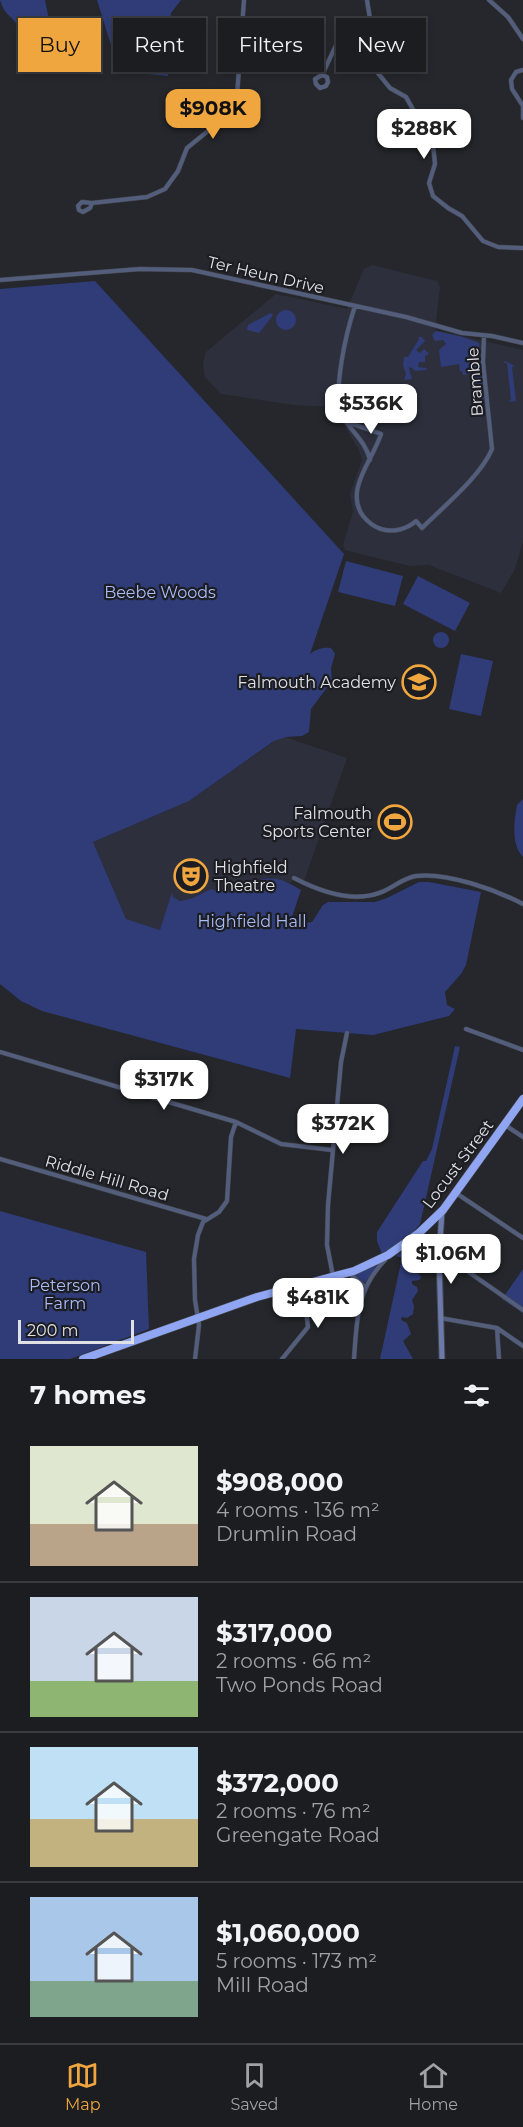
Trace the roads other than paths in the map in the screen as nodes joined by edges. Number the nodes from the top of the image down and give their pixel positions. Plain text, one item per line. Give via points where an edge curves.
1 (243, 0) edge
2 (367, 0) edge
3 (489, 0) edge
4 (370, 18) edge
5 (523, 39) edge
6 (336, 45) edge
7 (523, 70) edge
8 (377, 72) edge
9 (322, 75) dead end
10 (523, 106) edge
11 (523, 118) edge
12 (92, 203) dead end
13 (523, 248) edge
14 (0, 280) edge
15 (355, 306) junction
16 (484, 336) junction
17 (523, 343) edge
18 (347, 422) junction
19 (370, 461) junction
20 (294, 878) dead end
21 (523, 904) edge
22 (466, 1029) dead end
23 (347, 1034) dead end
24 (523, 1050) edge
25 (0, 1052) edge
26 (523, 1099) edge
27 (236, 1122) junction
28 (505, 1124) junction
29 (523, 1137) edge
30 (332, 1150) junction
31 (0, 1159) edge
32 (456, 1192) junction
33 (443, 1210) junction
34 (207, 1220) junction
35 (419, 1233) junction
36 (523, 1238) edge
37 (397, 1249) junction
38 (439, 1250) junction
39 (348, 1272) junction
40 (334, 1277) junction
41 (303, 1285) junction
42 (365, 1287) junction
43 (523, 1310) edge
44 (198, 1317) junction
45 (440, 1318) junction
46 (497, 1328) junction
47 (523, 1346) edge
48 (83, 1359) edge
49 (195, 1359) edge
50 (282, 1359) edge
51 (354, 1359) edge
52 (442, 1359) edge
53 (499, 1359) edge

1 - 12 street via 237,96 229,114 187,148 175,177 165,189 147,197
2 - 4 street
3 - 5 street via 508,17
6 - 9 street
7 - 10 street via 511,80
8 - 13 street via 390,88 406,97 433,145 435,164 429,183 433,196 462,216 483,241 498,247
10 - 11 street
14 - 15 street, Ter Heun Drive via 140,269 192,270
15 - 16 street, Ter Heun Drive
15 - 18 street via 341,372 340,406
16 - 17 street, Ter Heun Drive
16 - 19 street, Bramble via 492,447 457,493 422,528 416,521 402,529 385,530 372,525 357,503 356,492
18 - 19 street via 363,442
18 - 19 street via 381,434
20 - 21 street via 327,893 350,896 378,894 420,876 450,879 487,888
22 - 24 street
23 - 30 street
25 - 27 street
26 - 28 highway, Locust Street
27 - 30 street via 282,1144
27 - 34 street via 231,1137 227,1201
28 - 29 street
28 - 32 highway, Locust Street
30 - 40 street via 326,1234
31 - 34 street, Riddle Hill Road
32 - 33 highway, Locust Street
32 - 36 street
33 - 35 highway, Locust Street
33 - 38 street
34 - 44 street via 198,1235 194,1259
35 - 37 highway, Locust Street
35 - 38 street
37 - 39 highway, Locust Street
37 - 42 street via 377,1268
38 - 43 street
38 - 45 street
39 - 40 highway, Locust Street
39 - 42 street
40 - 41 highway, Locust Street
41 - 44 highway, Locust Street
41 - 50 street via 308,1327
42 - 51 street via 358,1311
44 - 48 highway, Locust Street
44 - 49 street
45 - 46 street
45 - 52 street
46 - 47 street
46 - 53 street

